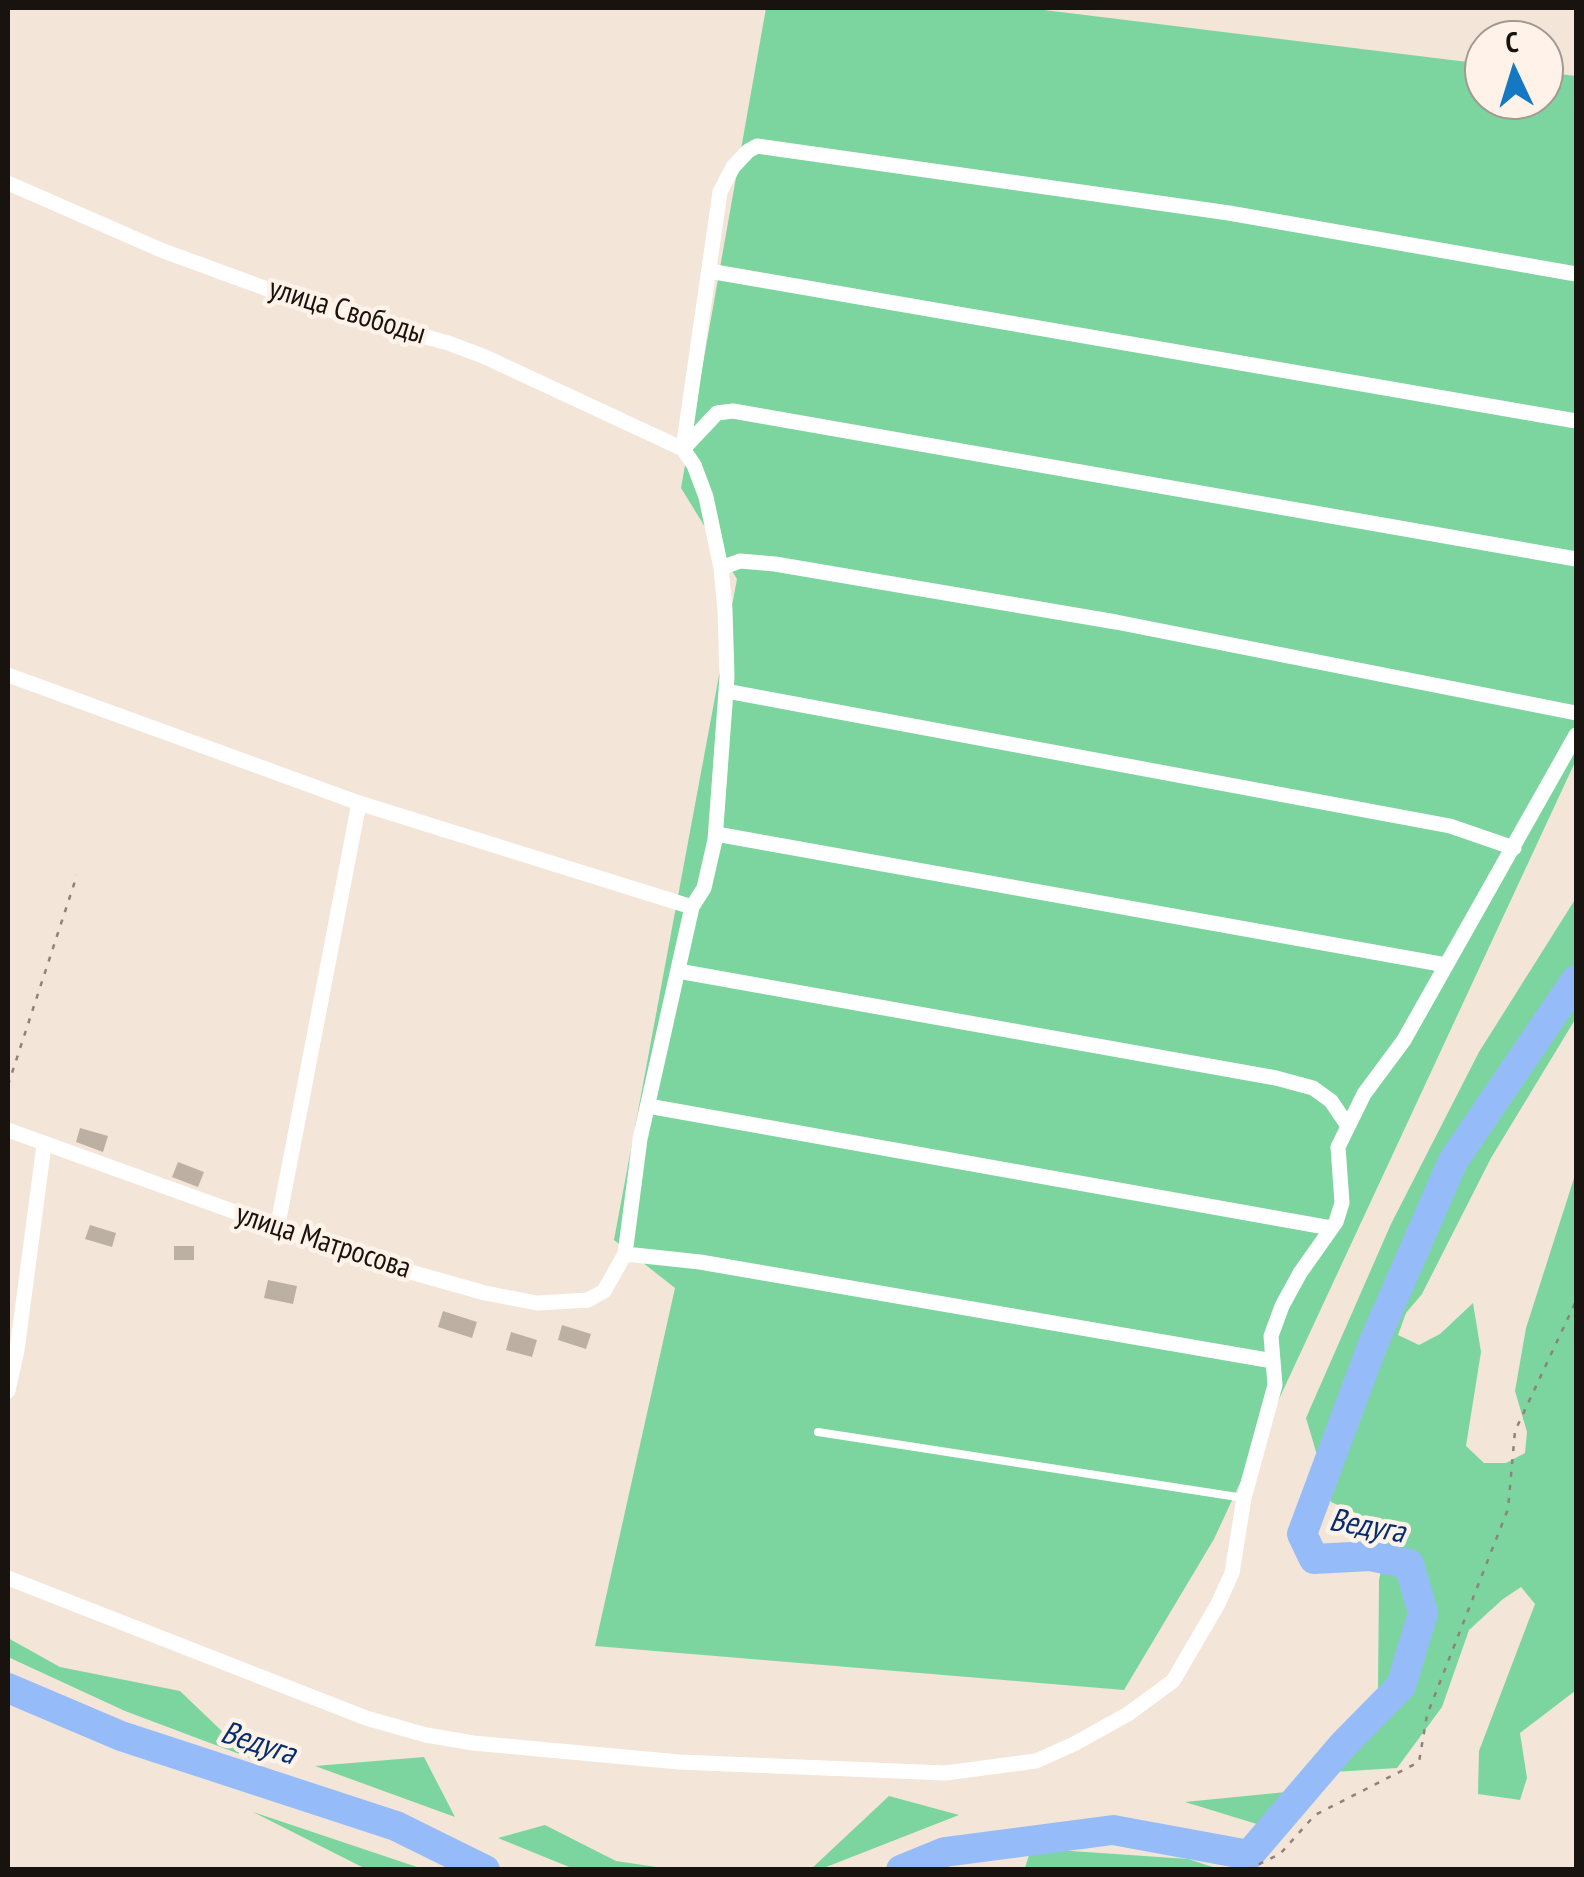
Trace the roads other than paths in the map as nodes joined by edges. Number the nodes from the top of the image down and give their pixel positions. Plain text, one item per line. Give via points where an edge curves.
1 (8, 184) edge
2 (709, 272) junction
3 (1576, 274) edge
4 (1576, 421) edge
5 (683, 449) junction
6 (1576, 559) edge
7 (721, 568) junction
8 (8, 675) edge
9 (726, 691) junction
10 (1576, 712) edge
11 (1576, 735) edge
12 (359, 803) junction
13 (716, 834) junction
14 (1514, 848) junction
15 (692, 907) junction
16 (1446, 965) junction
17 (678, 971) junction
18 (648, 1106) junction
19 (1348, 1126) junction
20 (8, 1130) edge
21 (44, 1145) junction
22 (1332, 1228) junction
23 (277, 1229) junction
24 (625, 1254) junction
25 (1273, 1361) junction
26 (8, 1392) edge
27 (818, 1432) dead end
28 (1244, 1498) junction
29 (8, 1578) edge

1 - 5 street, улица Свободы via 308,304 483,356
2 - 3 street via 720,192 733,167 757,146 1230,214
2 - 4 street
2 - 5 street
5 - 6 street via 717,413 733,411
5 - 7 street via 706,497
7 - 9 street
7 - 10 street via 750,560 1116,622
8 - 12 street
9 - 13 street
9 - 14 street via 1450,826
11 - 14 street
12 - 15 street
12 - 23 street
13 - 15 street via 704,888
13 - 16 street
14 - 16 street
15 - 17 street
16 - 19 street
17 - 18 street
17 - 19 street via 1276,1078 1313,1088
18 - 22 street
18 - 24 street
19 - 22 street via 1338,1147 1342,1203
20 - 21 street, улица Матросова
21 - 23 street, улица Матросова
21 - 26 street
22 - 25 street via 1282,1306 1271,1336
23 - 24 street, улица Матросова via 368,1260 538,1303 588,1300 604,1290
24 - 25 street
25 - 28 street via 1275,1385
27 - 28 lane
28 - 29 street via 1232,1572 1173,1681 1128,1714 1036,1761 945,1773 680,1762 426,1735 366,1718

